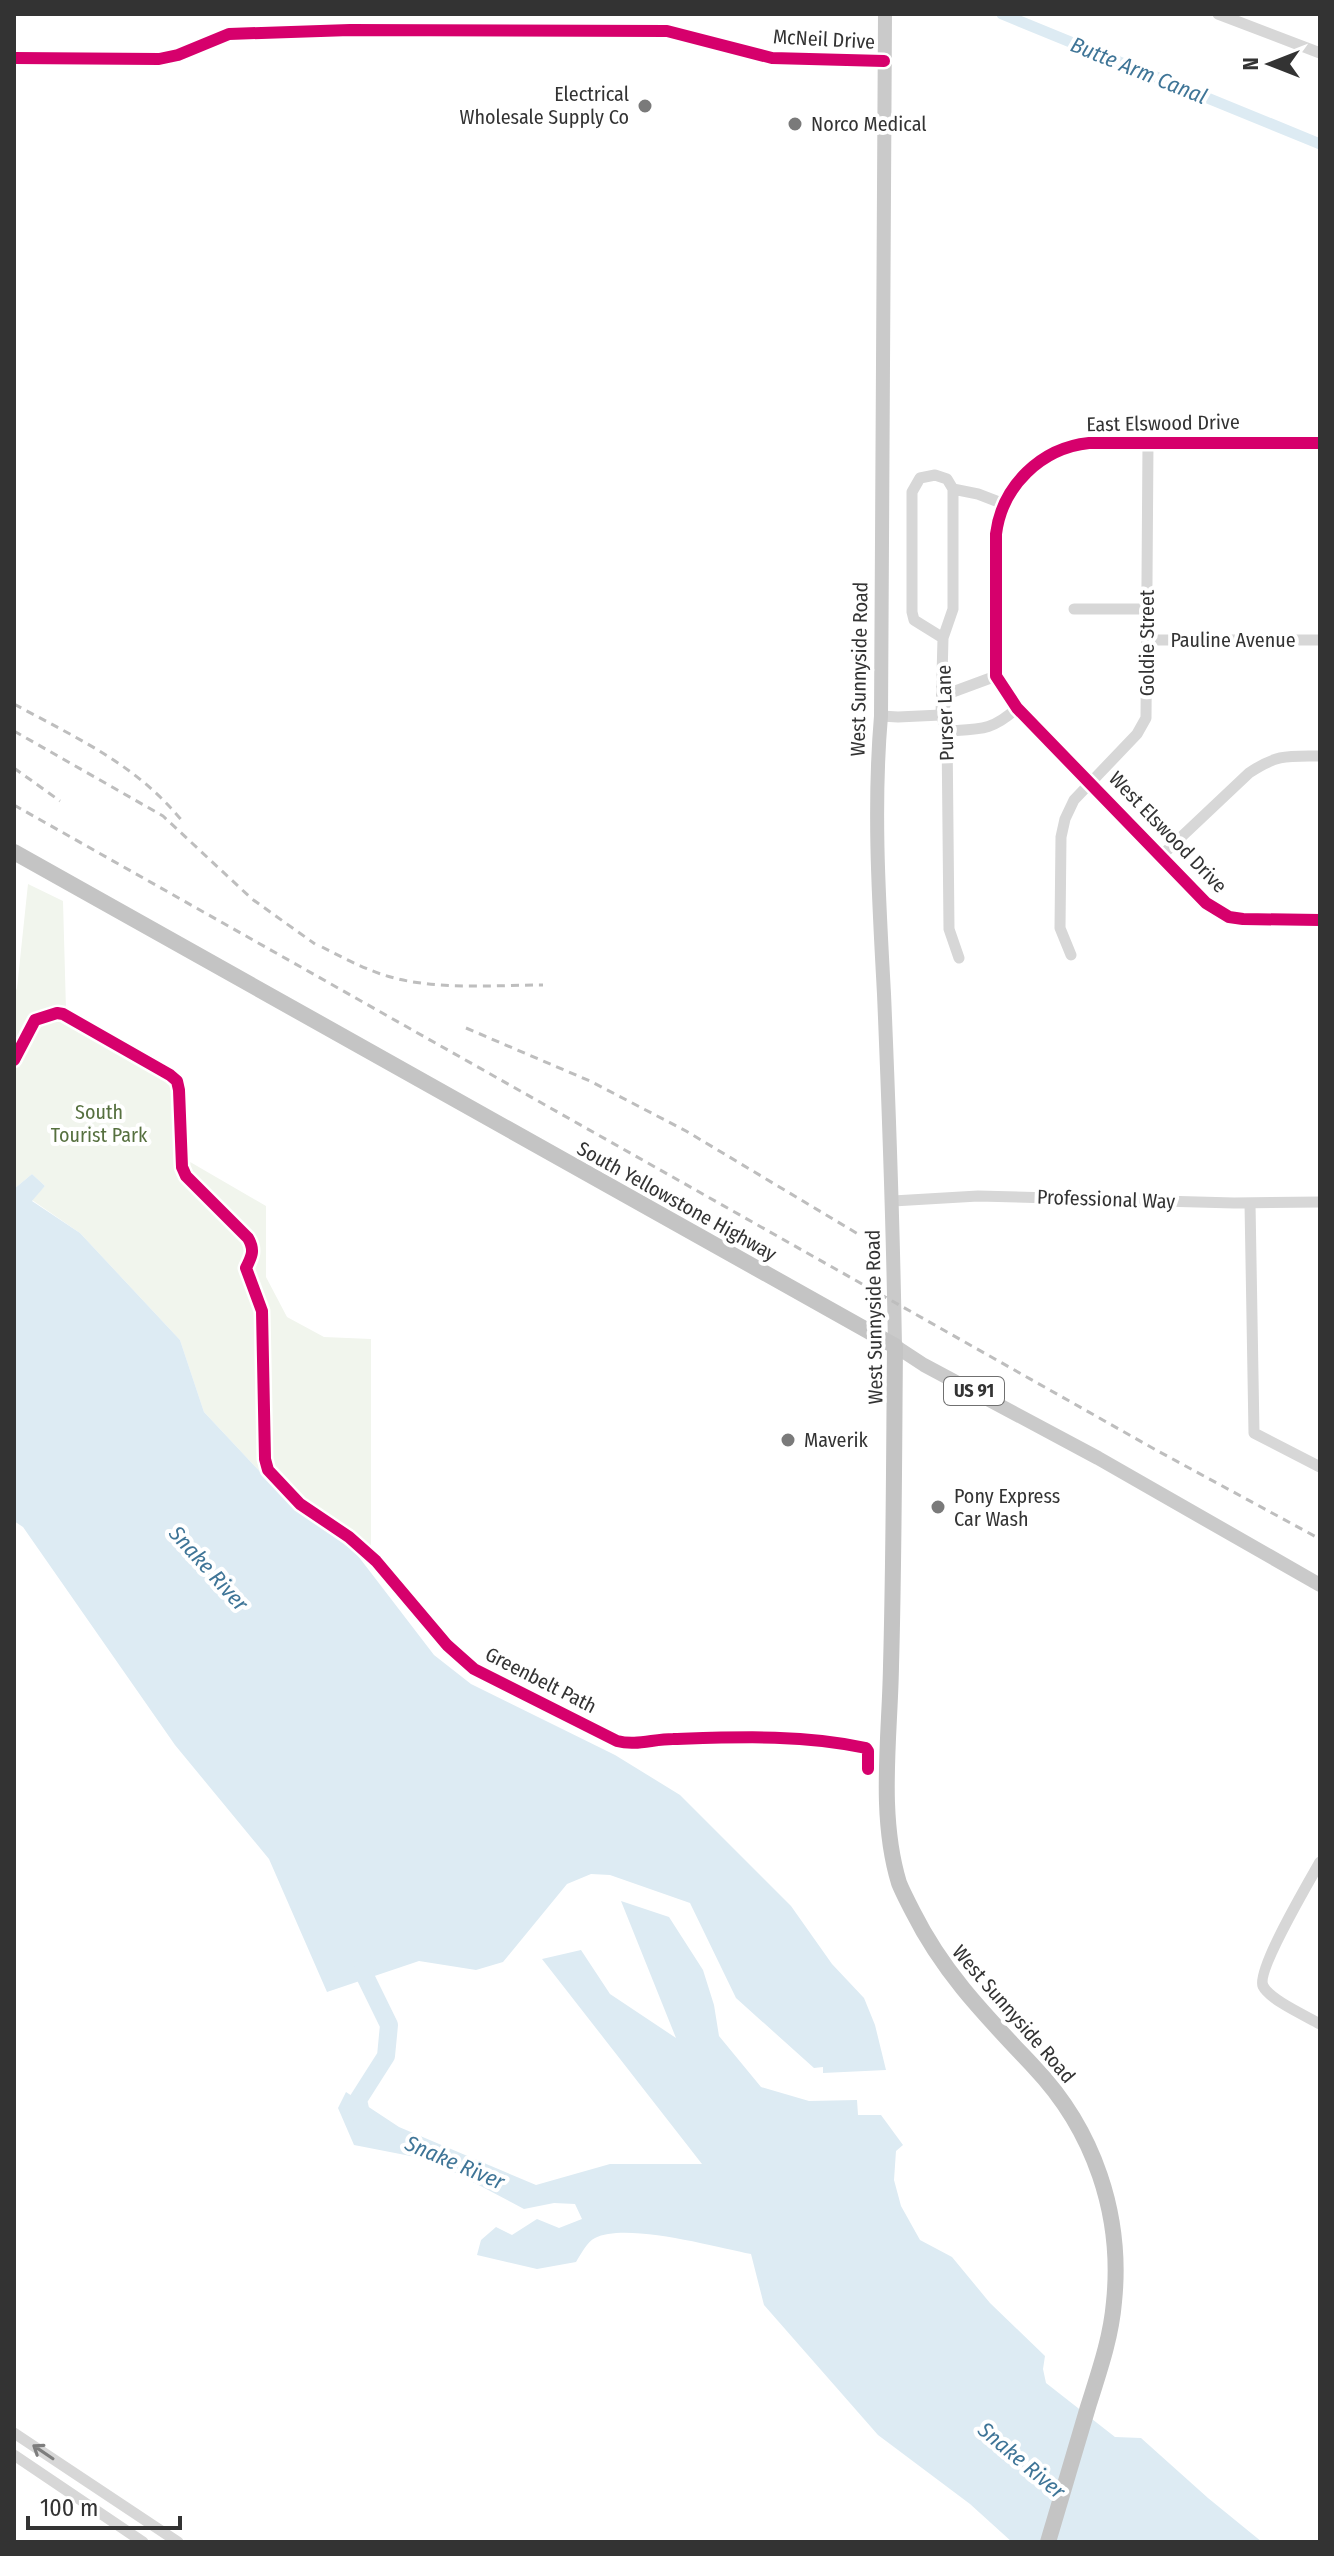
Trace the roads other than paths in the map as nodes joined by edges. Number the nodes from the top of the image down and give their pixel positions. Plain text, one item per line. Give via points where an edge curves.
1 (885, 14) edge
2 (1218, 14) edge
3 (1320, 53) edge
4 (14, 58) edge
5 (884, 61) junction
6 (1148, 443) junction
7 (1320, 443) edge
8 (953, 489) junction
9 (1004, 504) junction
10 (1074, 609) dead end
11 (1147, 609) junction
12 (943, 638) junction
13 (1147, 640) junction
14 (1320, 640) edge
15 (996, 676) junction
16 (1017, 708) junction
17 (941, 715) junction
18 (881, 716) junction
19 (947, 731) junction
20 (1320, 756) edge
21 (1092, 783) junction
22 (14, 852) edge
23 (1160, 857) junction
24 (1320, 920) edge
25 (1071, 955) dead end
26 (959, 958) dead end
27 (893, 1201) junction
28 (1320, 1202) edge
29 (1250, 1203) junction
30 (895, 1346) junction
31 (1320, 1467) edge
32 (1320, 1585) edge
33 (1320, 1862) edge
34 (1320, 2024) edge
35 (14, 2433) edge
36 (14, 2455) edge
37 (143, 2542) edge
38 (178, 2542) edge
39 (1048, 2542) edge

1 - 5 main road, West Sunnyside Road
2 - 3 street
4 - 5 street, McNeil Drive via 159,59 229,34 667,31 772,58
5 - 18 main road, West Sunnyside Road
6 - 7 street, East Elswood Drive
6 - 9 street, East Elswood Drive via 1070,445 1023,475
6 - 11 street, Goldie Street
8 - 9 street
8 - 12 street via 953,609
8 - 12 street, Purser Lane via 947,479 930,475 920,478 912,492 912,612 914,620
9 - 15 street, East Elswood Drive via 996,534
10 - 11 street
11 - 13 street, Goldie Street
12 - 17 street, Purser Lane
13 - 14 street, Pauline Avenue
13 - 21 street, Goldie Street via 1146,718
15 - 16 street
15 - 17 street via 950,693
16 - 19 street via 1001,723
16 - 21 street, West Elswood Drive
17 - 18 street
17 - 19 street, Purser Lane
18 - 27 main road, West Sunnyside Road via 879,900
19 - 26 street, Purser Lane via 949,929
20 - 23 street via 1288,756 1263,764
21 - 23 street, West Elswood Drive
21 - 25 street, Goldie Street via 1074,800 1061,837 1060,928
22 - 30 highway, South Yellowstone Highway
23 - 24 street, West Elswood Drive via 1206,903 1229,917
27 - 29 street, Professional Way via 978,1196
27 - 30 main road, West Sunnyside Road
28 - 29 street, Professional Way
29 - 31 street via 1254,1433
30 - 32 main road, South Yellowstone Highway / US 91
30 - 39 highway, West Sunnyside Road via 888,1769 894,1862 900,1886 941,1963 1072,2114 1093,2155 1115,2243 1114,2303 1102,2364
33 - 34 street via 1262,1975 1264,1988 1275,1998
38 -> 35 street
36 - 37 street

